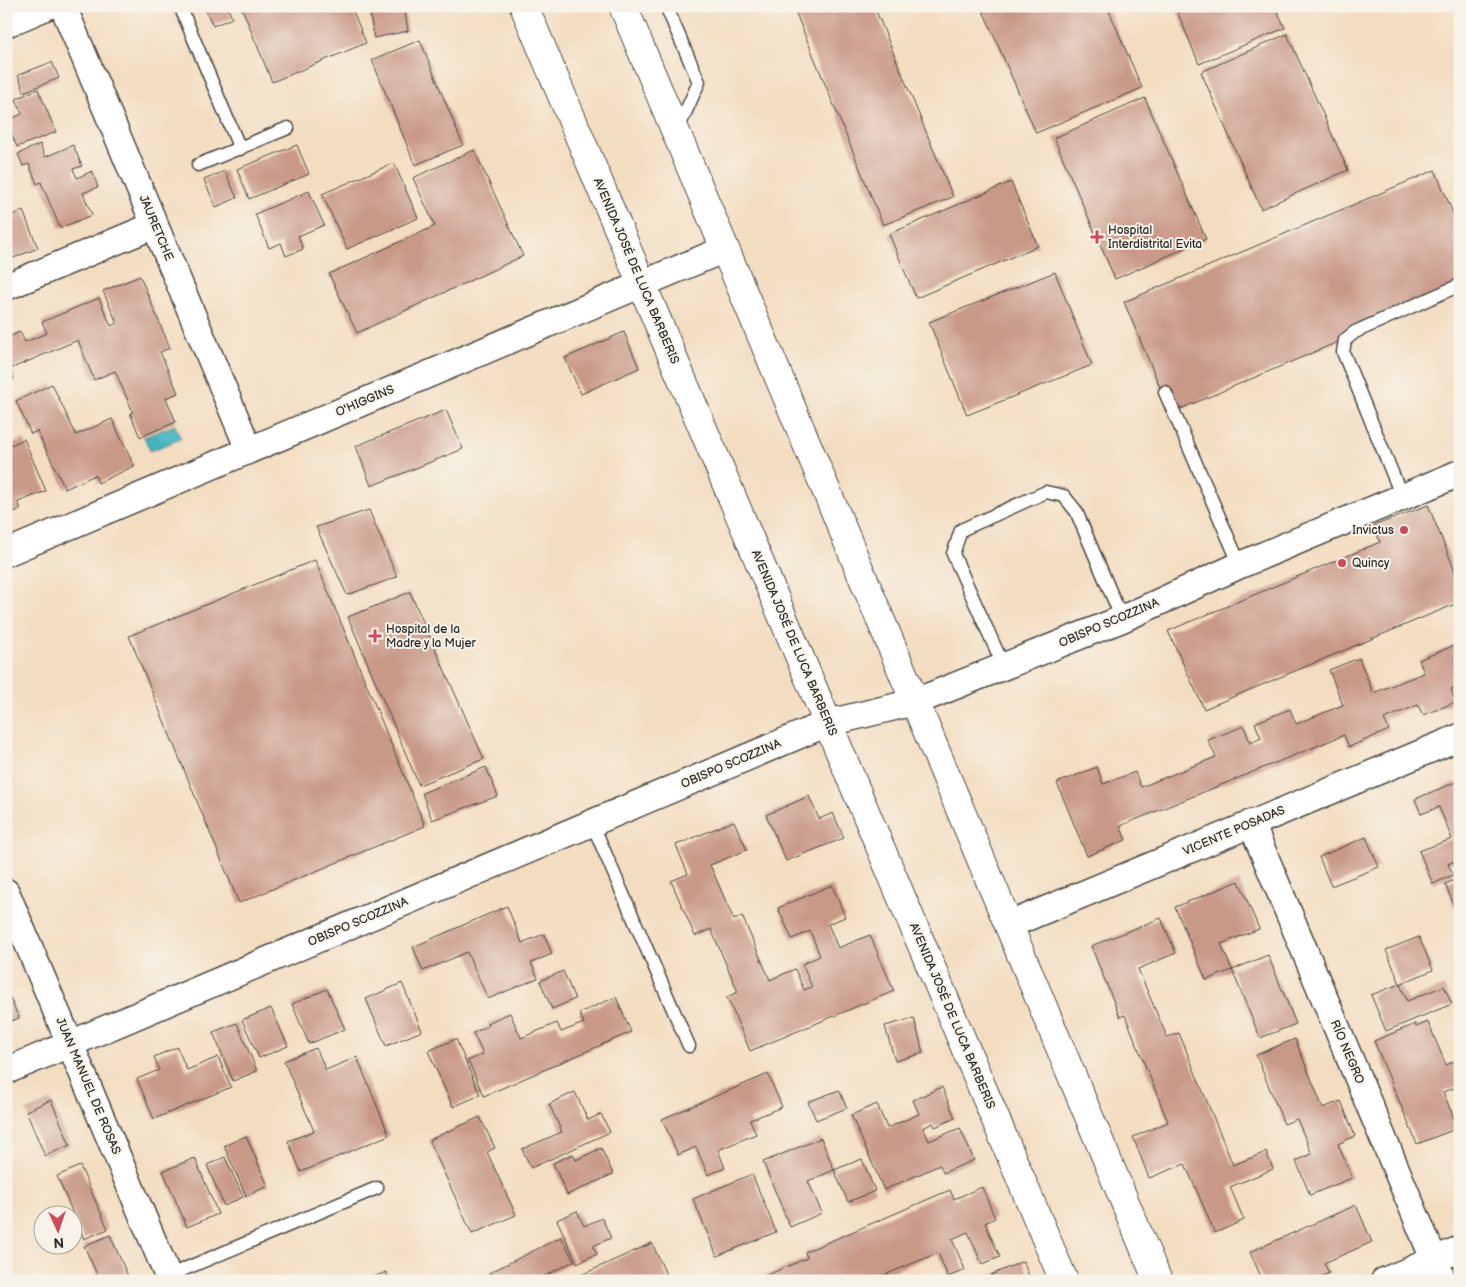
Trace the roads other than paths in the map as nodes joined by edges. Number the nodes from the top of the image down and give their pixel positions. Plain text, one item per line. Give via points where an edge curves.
1 (48, 6) edge
2 (63, 6) edge
3 (180, 6) edge
4 (524, 6) edge
5 (623, 6) edge
6 (666, 6) edge
7 (6, 24) edge
8 (288, 128) dead end
9 (676, 133) junction
10 (240, 149) junction
11 (198, 165) dead end
12 (154, 225) junction
13 (725, 249) junction
14 (642, 284) junction
15 (1460, 285) edge
16 (6, 287) edge
17 (1165, 392) dead end
18 (248, 450) junction
19 (1460, 473) edge
20 (1402, 497) junction
21 (6, 553) edge
22 (1240, 565) junction
23 (1122, 619) junction
24 (1004, 667) junction
25 (915, 702) junction
26 (828, 723) junction
27 (1460, 737) edge
28 (592, 823) junction
29 (1251, 823) junction
30 (6, 892) edge
31 (1009, 925) junction
32 (70, 1044) junction
33 (690, 1046) dead end
34 (6, 1071) edge
35 (377, 1188) dead end
36 (1460, 1249) edge
37 (1438, 1270) edge
38 (169, 1279) edge
39 (1064, 1281) edge
40 (1158, 1281) edge
41 (1384, 1281) edge

1 - 7 street
2 - 12 street, JAURETCHE
3 - 10 lane
4 - 14 main road, AVENIDA JOSÉ DE LUCA BARBERIS
5 - 9 main road
6 - 9 lane via 699,82
8 - 10 lane
9 - 13 main road
10 - 11 lane
12 - 16 street
12 - 18 street, JAURETCHE
13 - 14 street, O'HIGGINS
13 - 25 main road
14 - 18 street, O'HIGGINS
14 - 26 main road, AVENIDA JOSÉ DE LUCA BARBERIS
15 - 20 lane via 1355,332 1345,340 1343,352
17 - 22 lane
18 - 21 street, O'HIGGINS
19 - 20 street, OBISPO SCOZZINA
20 - 22 street, OBISPO SCOZZINA
22 - 23 street, OBISPO SCOZZINA
23 - 24 street, OBISPO SCOZZINA
23 - 24 lane via 1076,511 1064,496 1046,492 961,530 954,554
24 - 25 street, OBISPO SCOZZINA
25 - 26 street, OBISPO SCOZZINA
25 - 31 main road
26 - 28 street, OBISPO SCOZZINA
26 - 39 main road, AVENIDA JOSÉ DE LUCA BARBERIS
27 - 29 street, VICENTE POSADAS
28 - 32 street, OBISPO SCOZZINA
28 - 33 lane
29 - 31 street, VICENTE POSADAS
29 - 37 street, RÍO NEGRO
30 - 32 street, JUAN MANUEL DE ROSAS
31 - 40 main road
32 - 34 street, OBISPO SCOZZINA
32 - 38 street, JUAN MANUEL DE ROSAS
35 - 38 lane
36 - 37 street
37 - 41 street

